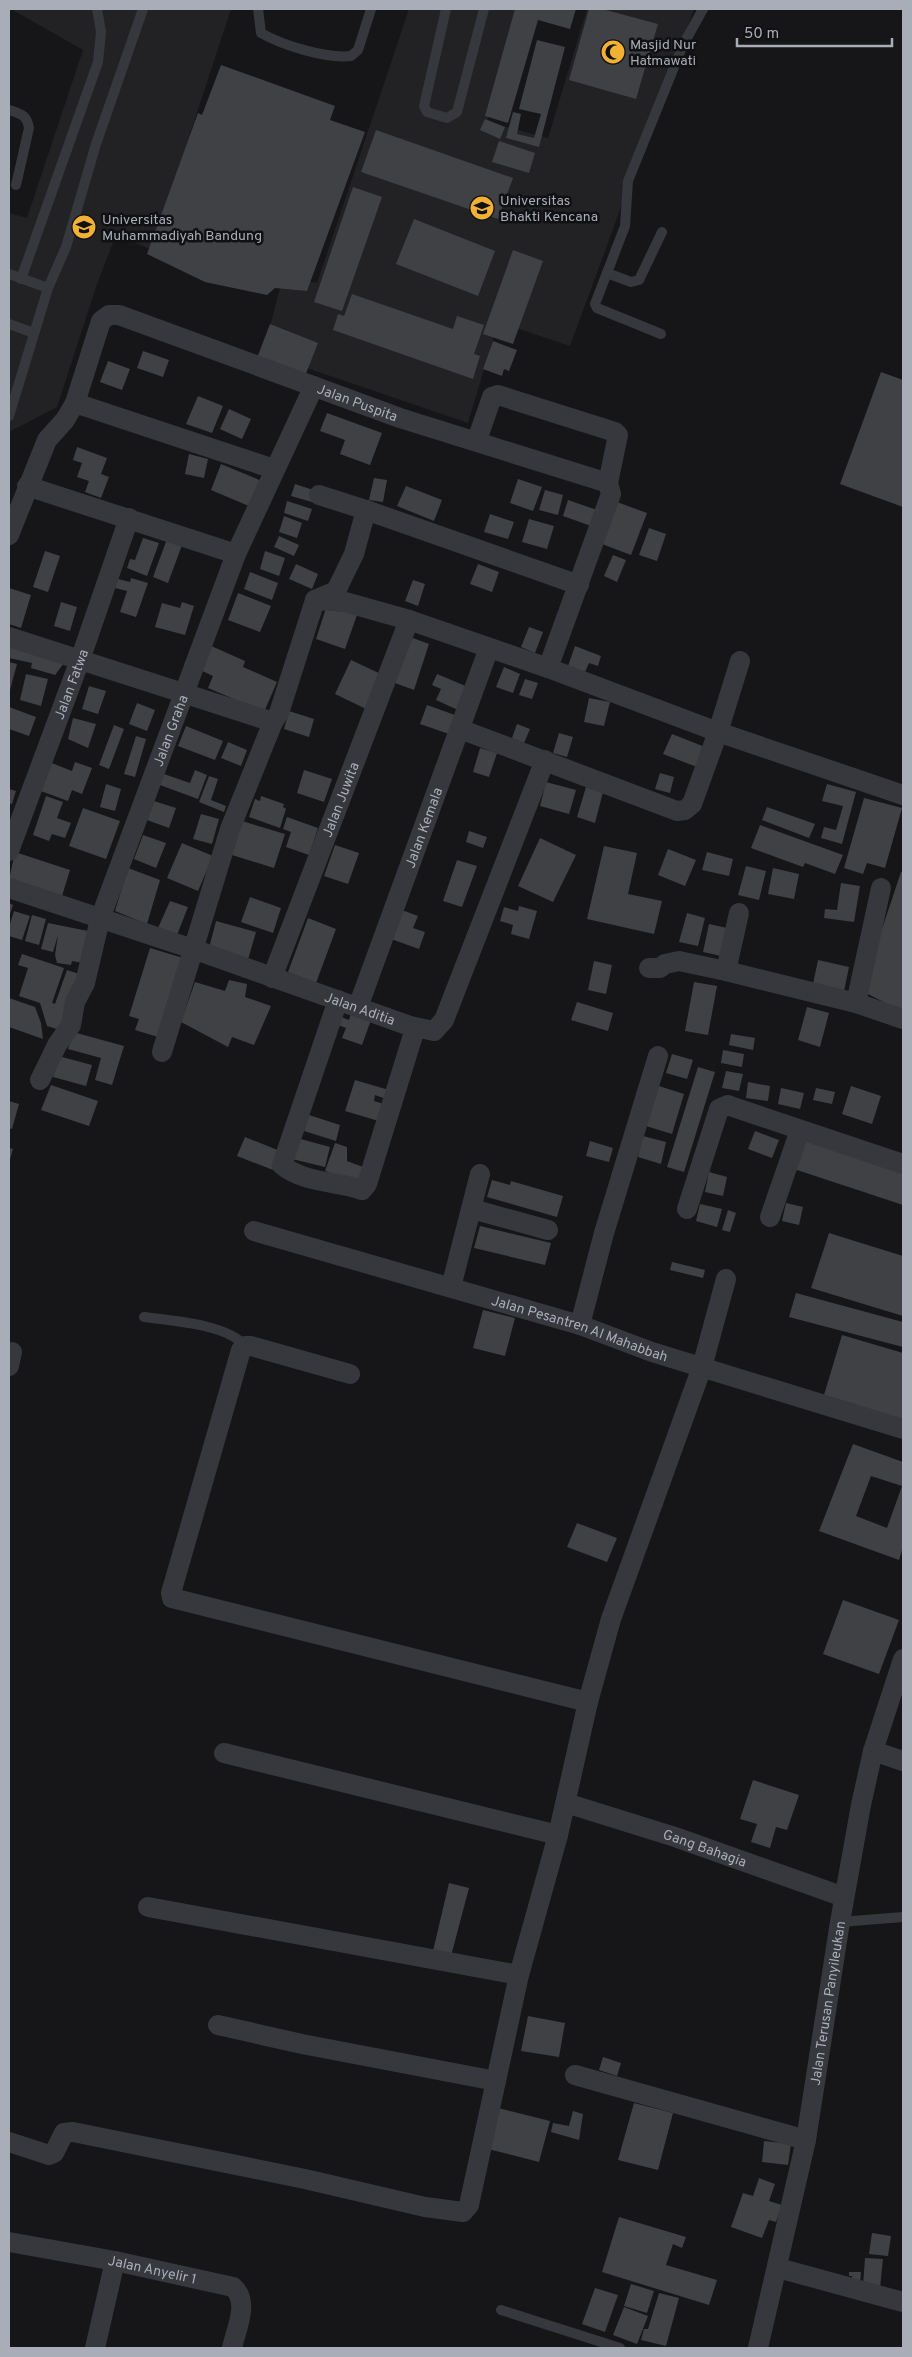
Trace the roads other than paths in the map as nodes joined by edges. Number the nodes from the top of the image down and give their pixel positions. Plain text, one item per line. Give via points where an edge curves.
1 (97, 9) edge
2 (143, 9) edge
3 (258, 9) edge
4 (371, 9) edge
5 (446, 9) edge
6 (703, 9) edge
7 (484, 10) edge
8 (9, 110) edge
9 (16, 186) dead end
10 (662, 232) dead end
11 (608, 273) junction
12 (9, 274) edge
13 (21, 279) junction
14 (48, 288) junction
15 (9, 324) edge
16 (34, 333) junction
17 (661, 334) dead end
18 (314, 386) junction
19 (75, 403) junction
20 (9, 416) edge
21 (476, 440) junction
22 (274, 469) junction
23 (608, 483) junction
24 (27, 486) junction
25 (319, 494) dead end
26 (366, 510) junction
27 (128, 518) junction
28 (9, 535) edge
29 (236, 554) junction
30 (579, 586) junction
31 (315, 600) junction
32 (409, 620) junction
33 (9, 637) edge
34 (489, 648) junction
35 (80, 660) junction
36 (740, 661) dead end
37 (548, 668) junction
38 (182, 693) junction
39 (272, 722) junction
40 (460, 729) junction
41 (718, 732) junction
42 (545, 760) junction
43 (903, 795) edge
44 (9, 851) edge
45 (9, 888) edge
46 (881, 888) dead end
47 (739, 913) dead end
48 (100, 918) junction
49 (193, 949) junction
50 (649, 968) dead end
51 (726, 971) junction
52 (272, 978) junction
53 (338, 1000) junction
54 (856, 1003) junction
55 (358, 1007) junction
56 (903, 1019) edge
57 (410, 1026) junction
58 (162, 1052) dead end
59 (658, 1056) dead end
60 (40, 1080) dead end
61 (800, 1130) junction
62 (903, 1164) edge
63 (480, 1174) dead end
64 (472, 1209) junction
65 (687, 1210) dead end
66 (770, 1217) dead end
67 (548, 1230) dead end
68 (254, 1231) dead end
69 (726, 1279) dead end
70 (451, 1287) junction
71 (144, 1316) dead end
72 (580, 1325) junction
73 (245, 1346) junction
74 (702, 1367) junction
75 (350, 1374) dead end
76 (903, 1429) edge
77 (903, 1659) edge
78 (588, 1702) junction
79 (873, 1751) junction
80 (224, 1753) dead end
81 (903, 1761) edge
82 (566, 1803) junction
83 (558, 1835) junction
84 (844, 1897) junction
85 (148, 1907) dead end
86 (903, 1917) edge
87 (840, 1922) junction
88 (519, 1975) junction
89 (218, 2025) dead end
90 (574, 2075) dead end
91 (496, 2081) junction
92 (806, 2140) junction
93 (9, 2142) edge
94 (9, 2242) edge
95 (115, 2261) junction
96 (778, 2268) junction
97 (903, 2302) edge
98 (500, 2310) dead end
99 (95, 2348) edge
100 (232, 2348) edge
101 (620, 2348) edge
102 (758, 2348) edge

1 - 13 lane via 101,32 98,62
2 - 14 lane via 96,144 66,247
3 - 4 lane via 260,33 272,40 339,58 351,56 358,50
5 - 7 lane via 424,106 427,112 447,118 457,112
6 - 11 lane via 683,45 628,181 625,226
8 - 9 lane via 27,119 30,128
10 - 11 lane via 639,280 632,282
11 - 17 lane via 596,299 597,308
12 - 13 lane
13 - 14 lane
14 - 16 lane
15 - 16 lane
16 - 20 lane
18 - 19 street, Jalan Puspita via 109,315 101,321
18 - 21 street, Jalan Puspita via 400,418
18 - 22 street, Jalan Graha
19 - 22 street
19 - 24 street via 47,440
21 - 23 street, Jalan Puspita
21 - 23 street via 494,395 615,432 618,440
22 - 29 street, Jalan Graha
23 - 30 street via 611,494
24 - 27 street
24 - 28 street
25 - 26 street
26 - 30 street
26 - 31 street via 354,554 336,591
27 - 29 street
27 - 35 street, Jalan Fatwa
29 - 38 street, Jalan Graha
30 - 37 street
31 - 32 street via 345,602
31 - 39 street via 279,713
32 - 34 street
32 - 52 street, Jalan Juwita
33 - 35 street
34 - 37 street
34 - 40 street, Jalan Kemala
35 - 38 street
35 - 44 street, Jalan Fatwa
36 - 41 street
37 - 41 street
38 - 39 street
38 - 48 street, Jalan Graha
39 - 49 street via 230,829
40 - 42 street
40 - 55 street, Jalan Kemala
41 - 42 street via 692,804 685,810 677,811
41 - 43 street
42 - 57 street, Jalan Aditia via 444,1020 434,1031
45 - 48 street, Jalan Aditia
46 - 54 street
47 - 51 street
48 - 49 street, Jalan Aditia
48 - 60 street, Jalan Graha via 85,983 75,1002 71,1025
49 - 52 street, Jalan Aditia
49 - 58 street
50 - 51 street via 679,962
51 - 54 street
52 - 53 street, Jalan Aditia
53 - 55 street, Jalan Aditia
53 - 57 street via 282,1164 298,1176 362,1190 368,1184 414,1032
54 - 56 street
55 - 57 street, Jalan Aditia
59 - 72 street via 604,1233
61 - 62 street
61 - 65 street via 728,1105 719,1109
61 - 66 street
63 - 64 street
64 - 67 street
64 - 70 street
68 - 70 street, Jalan Pesantren Al Mahabbah
69 - 74 street
70 - 72 street, Jalan Pesantren Al Mahabbah
71 - 73 lane via 204,1327 233,1336
72 - 74 street, Jalan Pesantren Al Mahabbah
73 - 75 street
73 - 78 street via 241,1350 172,1598
74 - 76 street, Jalan Pesantren Al Mahabbah
74 - 78 street via 610,1619
77 - 79 street, Jalan Terusan Panyileukan
78 - 82 street
79 - 81 street
79 - 84 street, Jalan Terusan Panyileukan
80 - 83 street
82 - 83 street
82 - 84 street, Gang Bahagia via 675,1837
83 - 88 street
84 - 87 street, Jalan Terusan Panyileukan
85 - 88 street
86 - 87 lane
87 - 92 street, Jalan Terusan Panyileukan
88 - 91 street
89 - 91 street
90 - 92 street
91 - 93 street via 469,2205 463,2212 425,2207 73,2132 64,2133 54,2153 49,2155
92 - 96 street, Jalan Terusan Panyileukan
94 - 95 street, Jalan Anyelir 1
95 - 99 street
95 - 100 street, Jalan Anyelir 1 via 233,2287 242,2302
96 - 97 street
96 - 102 street, Jalan Terusan Panyileukan
98 - 101 lane

